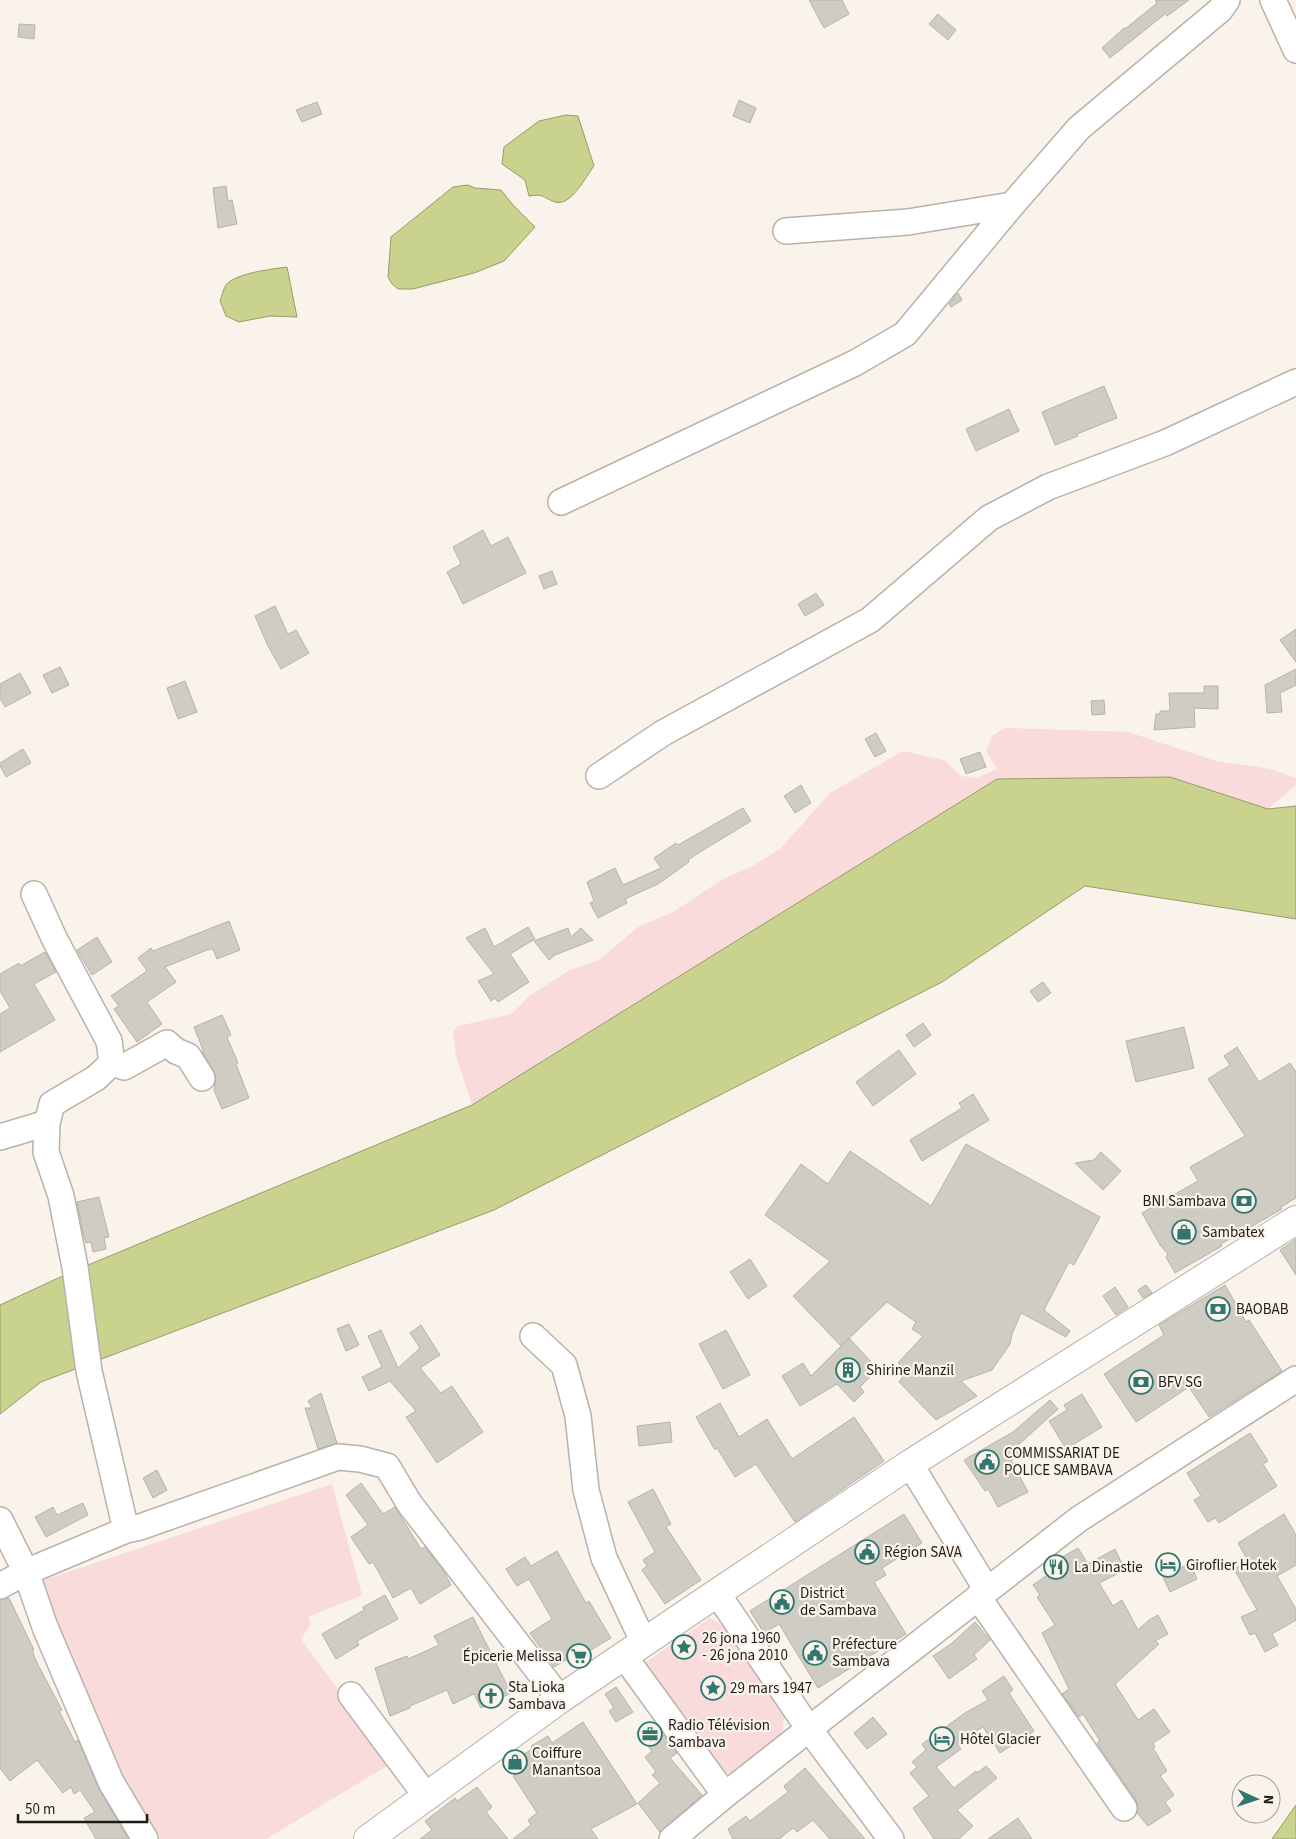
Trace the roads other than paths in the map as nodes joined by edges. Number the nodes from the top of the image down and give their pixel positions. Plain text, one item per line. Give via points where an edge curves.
1 (1227, 0) edge
2 (1272, 0) edge
3 (1296, 50) edge
4 (1012, 205) junction
5 (786, 231) dead end
6 (1296, 382) edge
7 (561, 502) dead end
8 (599, 776) dead end
9 (34, 894) dead end
10 (112, 1063) junction
11 (202, 1078) dead end
12 (47, 1122) junction
13 (0, 1137) edge
14 (1296, 1220) edge
15 (532, 1336) dead end
16 (1296, 1380) edge
17 (910, 1464) junction
18 (0, 1520) edge
19 (126, 1530) junction
20 (26, 1572) junction
21 (0, 1586) edge
22 (717, 1593) junction
23 (982, 1594) junction
24 (634, 1650) junction
25 (351, 1695) dead end
26 (560, 1699) junction
27 (809, 1729) junction
28 (725, 1794) junction
29 (427, 1797) junction
30 (1124, 1808) dead end
31 (145, 1839) edge
32 (368, 1839) edge
33 (672, 1839) edge
34 (891, 1839) edge

1 - 4 street via 1220,10 1079,128
2 - 3 street
4 - 5 street via 908,222
4 - 7 street via 905,334 855,363
6 - 8 street via 1165,443 1048,487 989,518 870,620 663,733
9 - 10 street via 109,1042
10 - 11 street via 124,1067 167,1042 188,1056
10 - 12 street via 96,1078 52,1104
12 - 13 street
12 - 19 street via 46,1152 61,1196 90,1371
14 - 17 main road
15 - 24 street via 564,1365 578,1416 586,1490
16 - 23 street via 1079,1519
17 - 22 main road
17 - 23 street
18 - 20 street
19 - 20 street
19 - 26 street via 338,1457 360,1458 387,1466 409,1503
20 - 21 street
20 - 31 street via 45,1627 111,1782
22 - 24 main road
22 - 27 street
23 - 27 street
23 - 30 street
24 - 26 main road
24 - 28 street
25 - 29 street
26 - 29 main road
27 - 28 street
27 - 34 street
28 - 33 street
29 - 32 main road

